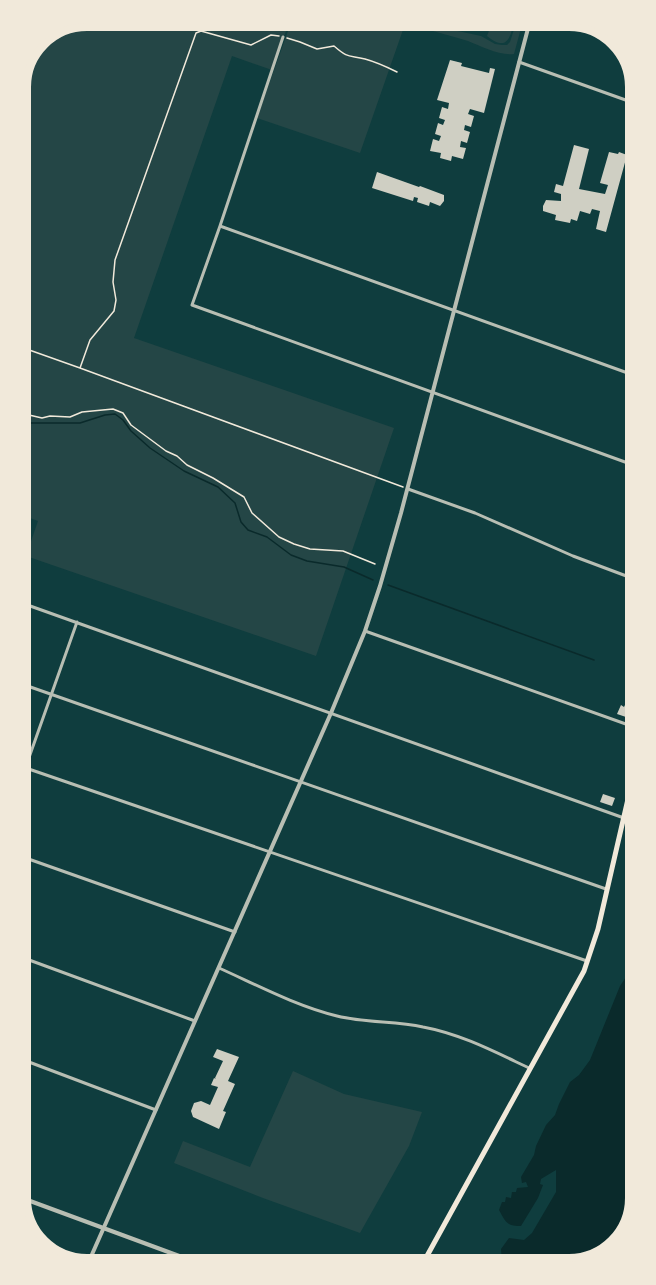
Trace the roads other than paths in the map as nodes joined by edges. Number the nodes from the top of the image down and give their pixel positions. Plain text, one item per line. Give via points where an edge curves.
1 (528, 27) edge
2 (283, 37) road end
3 (519, 62) junction
4 (629, 101) edge
5 (220, 226) junction
6 (454, 311) junction
7 (629, 374) edge
8 (433, 392) junction
9 (629, 463) edge
10 (408, 489) junction
11 (629, 577) edge
12 (27, 605) edge
13 (77, 622) junction
14 (365, 631) junction
15 (27, 686) edge
16 (51, 695) junction
17 (331, 713) junction
18 (629, 725) edge
19 (27, 762) edge
20 (27, 769) edge
21 (301, 782) junction
22 (629, 797) edge
23 (624, 818) junction
24 (270, 852) junction
25 (27, 858) edge
26 (608, 890) junction
27 (235, 932) junction
28 (27, 959) edge
29 (588, 962) junction
30 (219, 968) junction
31 (195, 1021) junction
32 (27, 1061) edge
33 (531, 1069) junction
34 (156, 1110) junction
35 (27, 1200) edge
36 (104, 1227) junction
37 (90, 1258) edge
38 (185, 1258) edge
39 (426, 1258) edge

1 - 3 street
2 - 5 street
3 - 4 street
3 - 6 street
5 - 6 street
5 - 8 street via 192,305
6 - 7 street
6 - 8 street
8 - 9 street
8 - 10 street
10 - 11 street
10 - 14 street
12 - 13 street
13 - 16 street
13 - 17 street
14 - 17 street
14 - 18 street
15 - 16 street
16 - 19 street
16 - 21 street
17 - 21 street
17 - 23 street
20 - 24 street
21 - 24 street
21 - 26 street
22 - 23 main road
23 - 26 main road
24 - 27 street
24 - 29 street
25 - 27 street
26 - 29 main road
27 - 30 street
28 - 31 street
29 - 33 main road
30 - 31 street
30 - 33 street via 316,1010 357,1020 440,1030
31 - 34 street
32 - 34 street
33 - 39 main road
34 - 36 street
35 - 36 street
36 - 37 street
36 - 38 street

